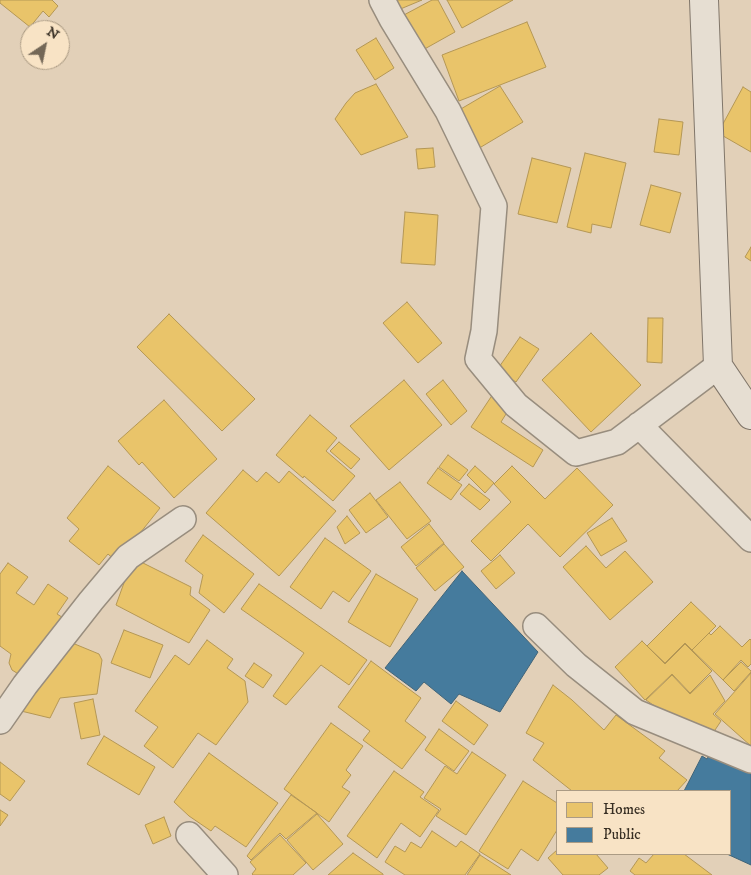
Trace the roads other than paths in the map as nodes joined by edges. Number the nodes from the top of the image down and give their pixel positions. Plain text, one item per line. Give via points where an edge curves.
1 (382, 0) edge
2 (705, 1) edge
3 (718, 366) junction
4 (751, 415) edge
5 (639, 425) junction
6 (183, 519) dead end
7 (751, 538) edge
8 (536, 626) dead end
9 (0, 720) edge
10 (751, 760) edge
11 (189, 834) dead end
12 (224, 875) edge

1 - 5 street via 448,111 494,206 484,331 478,358 516,406 576,453 617,442
2 - 3 street
3 - 4 street
3 - 5 street
5 - 7 street
6 - 9 street via 128,557
8 - 10 street via 576,665 635,712
11 - 12 street

